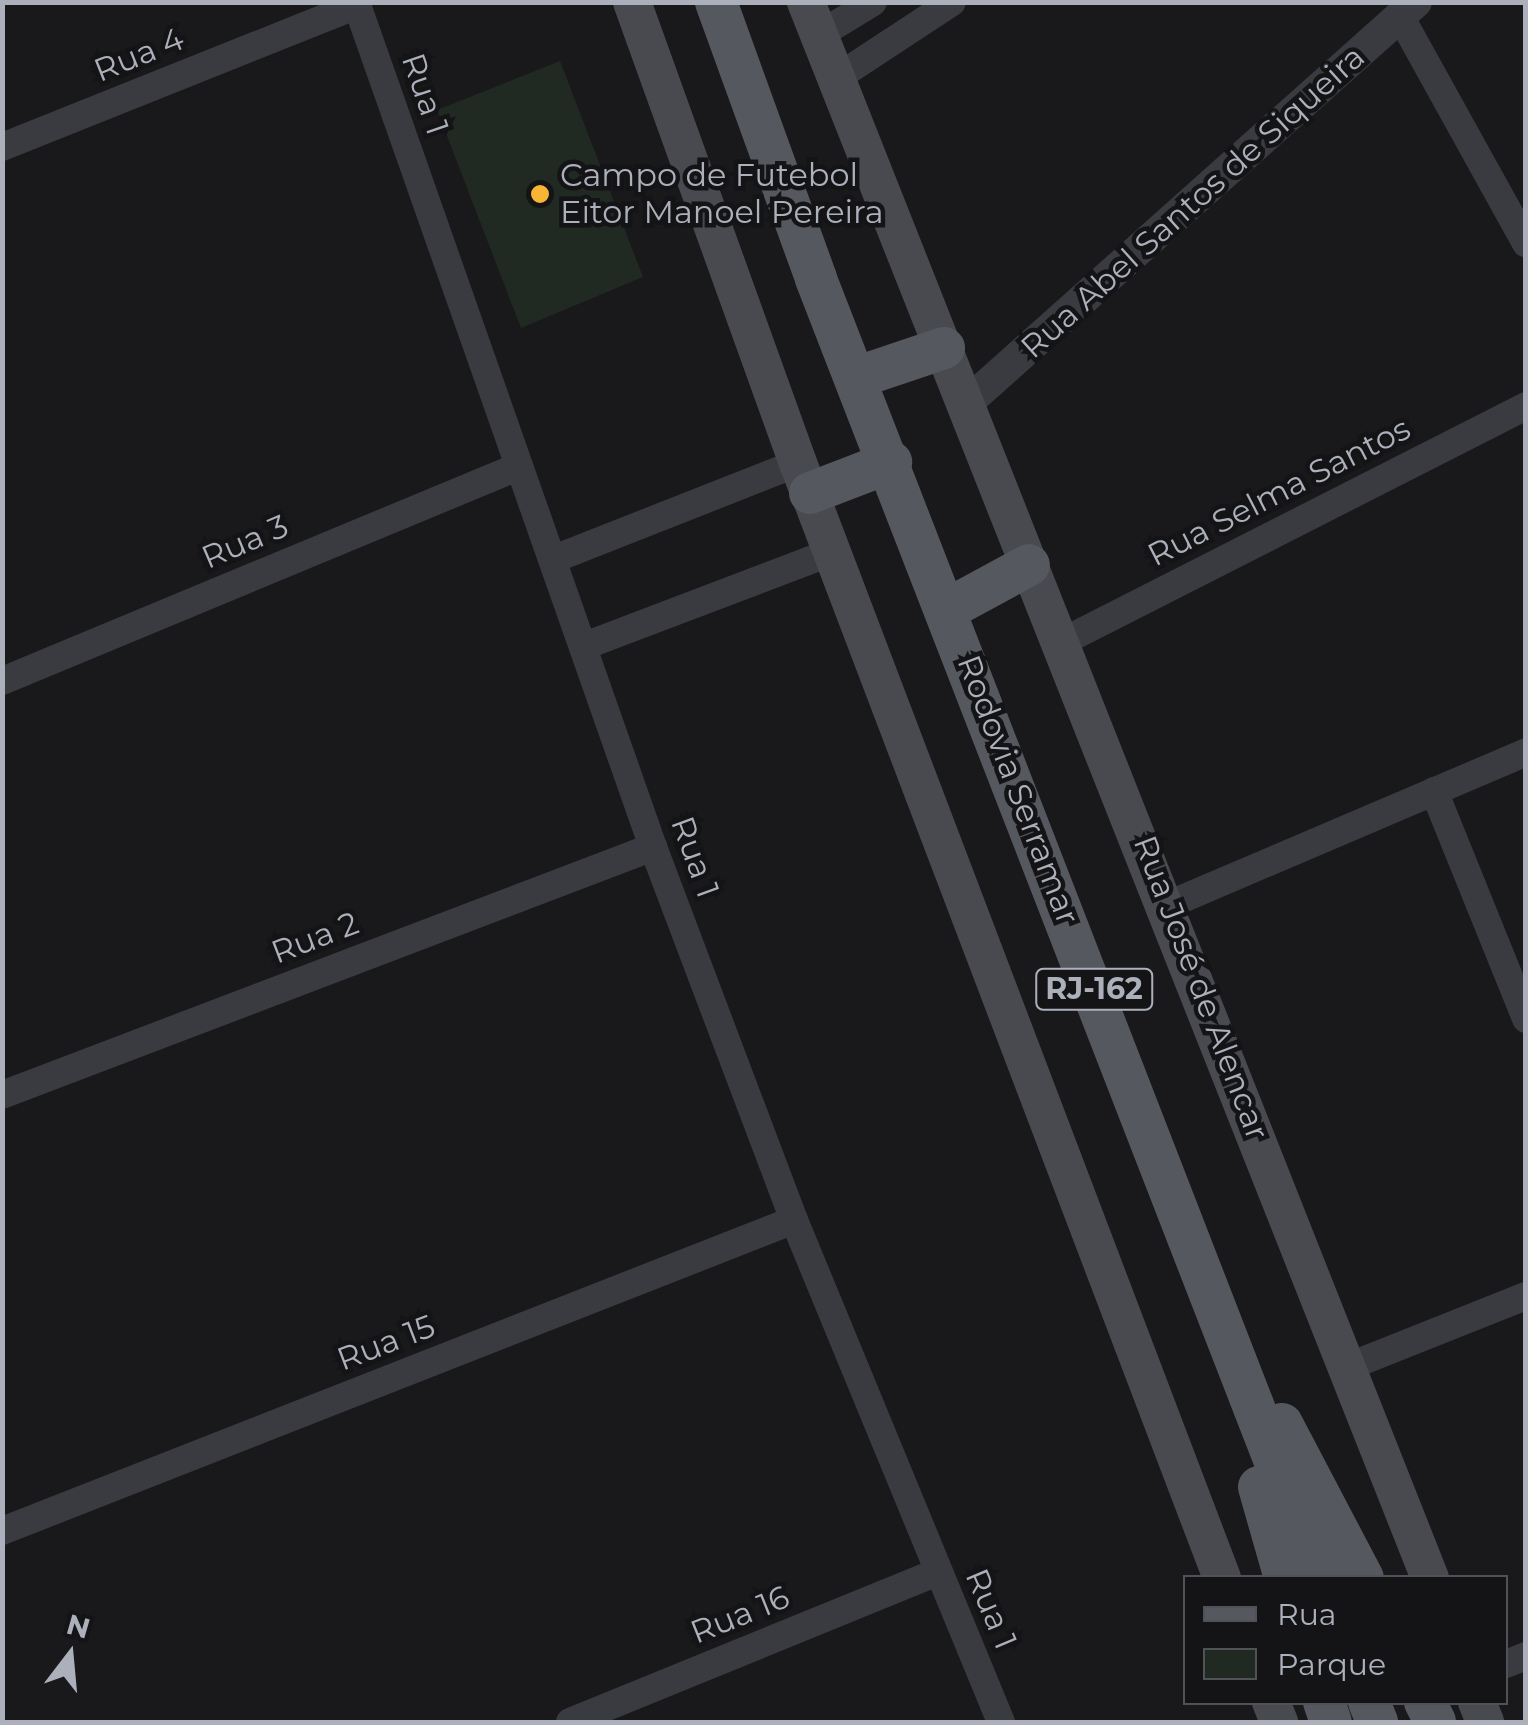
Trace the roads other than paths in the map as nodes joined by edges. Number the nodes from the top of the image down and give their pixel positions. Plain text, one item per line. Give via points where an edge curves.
1 (632, 2) edge
2 (716, 2) edge
3 (873, 2) edge
4 (952, 2) edge
5 (357, 4) edge
6 (1408, 10) edge
7 (812, 19) edge
8 (838, 77) junction
9 (2, 148) edge
10 (1526, 243) edge
11 (944, 348) junction
12 (855, 378) junction
13 (969, 400) junction
14 (1526, 406) edge
15 (891, 462) junction
16 (515, 468) junction
17 (804, 478) junction
18 (832, 552) junction
19 (554, 559) junction
20 (1029, 566) junction
21 (948, 609) junction
22 (1064, 641) junction
23 (587, 646) junction
24 (2, 681) edge
25 (1526, 752) edge
26 (1434, 792) junction
27 (653, 846) junction
28 (1168, 905) junction
29 (1526, 1019) edge
30 (2, 1095) edge
31 (794, 1220) junction
32 (1526, 1296) edge
33 (1350, 1366) junction
34 (1238, 1369) junction
35 (2, 1531) edge
36 (937, 1572) junction
37 (1221, 1575) edge
38 (1283, 1575) edge
39 (1319, 1575) edge
40 (1362, 1575) edge
41 (1429, 1575) edge
42 (570, 1722) edge
43 (1001, 1722) edge

1 - 17 main road
2 - 12 main road, Rodovia Serramar / RJ-162
3 - 7 street
4 - 8 street
5 - 9 street, Rua 4
5 - 16 street, Rua 1
6 - 10 street
6 - 13 street, Rua Abel Santos de Siqueira
7 - 8 main road, Rua José de Alencar
8 - 11 main road, Rua José de Alencar
11 - 12 main road
11 - 13 main road, Rua José de Alencar
12 - 15 main road, Rodovia Serramar / RJ-162
13 - 20 main road, Rua José de Alencar
14 - 22 street, Rua Selma Santos
15 - 17 main road
15 - 21 main road, Rodovia Serramar / RJ-162
16 - 19 street, Rua 1
16 - 24 street, Rua 3
17 - 18 main road
17 - 19 street
18 - 23 street
18 - 37 main road
19 - 23 street, Rua 1
20 - 21 main road
20 - 22 main road, Rua José de Alencar
21 - 34 main road, Rodovia Serramar / RJ-162
22 - 28 main road, Rua José de Alencar
23 - 27 street, Rua 1
25 - 26 street
26 - 28 street
26 - 29 street
27 - 30 street, Rua 2
27 - 31 street, Rua 1
28 - 33 main road, Rua José de Alencar
31 - 35 street, Rua 15
31 - 36 street, Rua 1
32 - 33 street
33 - 41 main road, Rua José de Alencar
34 - 38 main road via 1248,1450
34 - 39 main road, Rodovia Serramar / RJ-162
34 - 40 main road via 1304,1459
36 - 42 street, Rua 16
36 - 43 street, Rua 1

